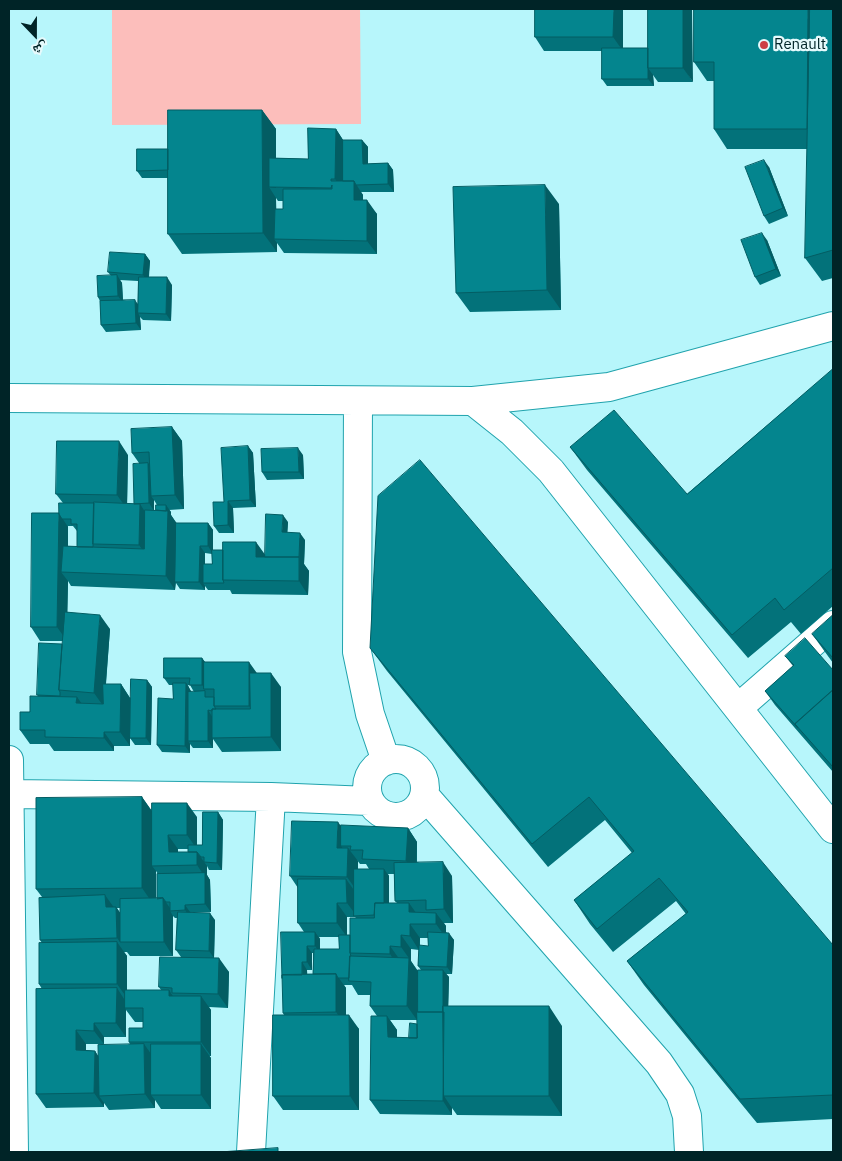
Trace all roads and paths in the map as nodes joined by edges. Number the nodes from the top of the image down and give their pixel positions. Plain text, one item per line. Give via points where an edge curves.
1 (833, 326) edge
2 (9, 398) edge
3 (358, 401) junction
4 (473, 401) junction
5 (833, 625) edge
6 (738, 708) junction
7 (9, 760) edge
8 (386, 761) junction
9 (9, 794) edge
10 (424, 796) junction
11 (271, 797) junction
12 (369, 801) junction
13 (833, 828) edge
14 (14, 1152) edge
15 (251, 1152) edge
16 (689, 1152) edge

1 - 4 street via 609,387
2 - 3 street
3 - 4 street
3 - 8 street via 357,652 370,714
4 - 6 street via 512,432 551,471
5 - 6 street
6 - 13 street
7 - 9 street
8 - 10 street via 399,759 421,771 426,784
8 - 12 street via 368,777
9 - 11 street
9 - 14 street
10 - 12 street via 417,809 405,816 392,818 378,812
10 - 16 street via 659,1063 680,1094 687,1116
11 - 12 street
11 - 15 street

